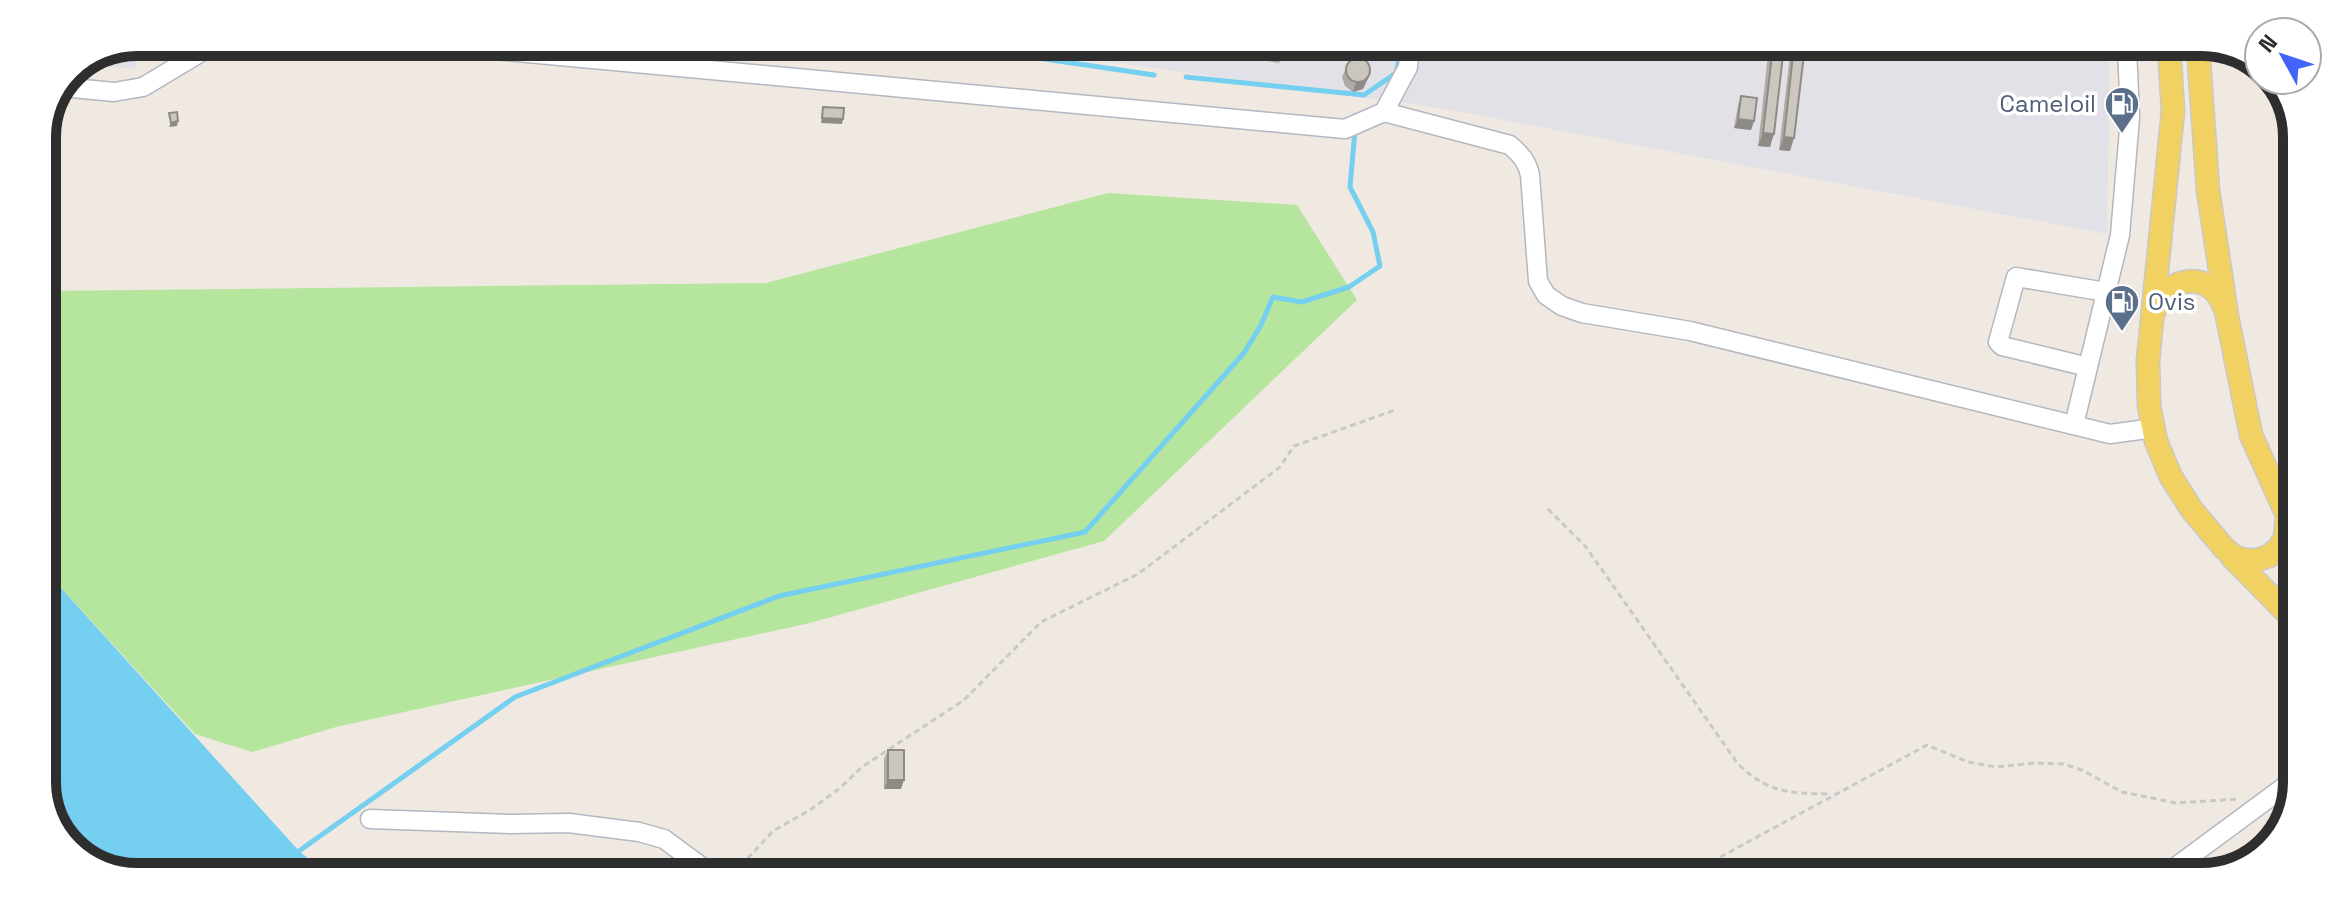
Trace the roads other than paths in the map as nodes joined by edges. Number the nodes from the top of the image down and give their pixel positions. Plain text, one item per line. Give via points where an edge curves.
1 (195, 56) edge
2 (560, 56) edge
3 (1409, 56) edge
4 (2127, 56) edge
5 (2170, 56) edge
6 (2199, 56) edge
7 (73, 88) edge
8 (1384, 112) junction
9 (2106, 292) junction
10 (2227, 316) junction
11 (2152, 320) junction
12 (2088, 367) junction
13 (2074, 425) junction
14 (2154, 428) junction
15 (2283, 504) edge
16 (2283, 541) edge
17 (2224, 548) junction
18 (2283, 609) edge
19 (2283, 787) edge
20 (370, 819) dead end
21 (696, 863) edge
22 (2181, 863) edge

1 - 7 street via 143,87 114,92
2 - 8 street via 1345,129
3 - 8 street
4 - 9 street via 2130,118 2120,235
5 - 11 main road via 2173,111
6 - 10 main road via 2208,190
8 - 13 street via 1510,145 1519,153 1530,175 1538,281 1562,306 1690,331
9 - 12 street
9 - 12 street via 2016,277 1998,342
10 - 11 main road via 2214,290 2182,282 2163,293
10 - 15 main road via 2251,435
11 - 14 main road via 2148,360
12 - 13 street
13 - 14 street via 2110,434
14 - 17 main road via 2171,477
16 - 17 main road via 2257,560 2233,556
17 - 18 main road
19 - 22 street
20 - 21 street via 569,823 639,832 664,839

